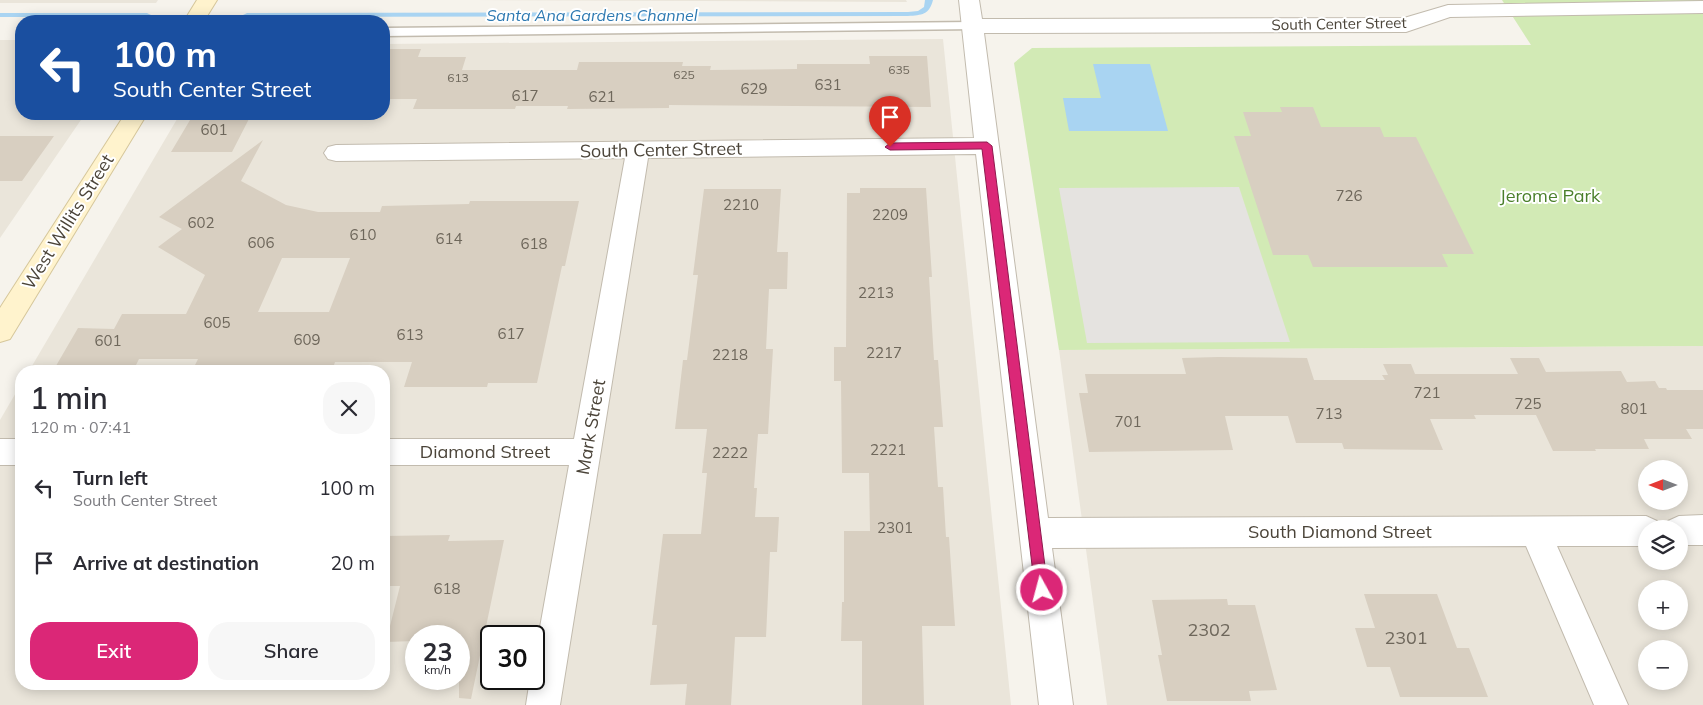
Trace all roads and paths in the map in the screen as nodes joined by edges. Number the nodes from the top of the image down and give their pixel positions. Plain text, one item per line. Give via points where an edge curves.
1 (207, 0) edge
2 (1703, 7) edge
3 (971, 13) edge
4 (198, 15) edge
5 (390, 32) edge
6 (132, 120) edge
7 (987, 146) junction
8 (638, 150) junction
9 (336, 153) dead end
10 (0, 331) edge
11 (0, 452) edge
12 (15, 452) edge
13 (390, 452) edge
14 (587, 452) junction
15 (1703, 530) edge
16 (1536, 531) junction
17 (1638, 531) edge
18 (1688, 531) edge
19 (1034, 533) junction
20 (543, 705) edge
21 (1056, 705) edge
22 (1611, 705) edge

1 - 4 street
2 - 3 street, South Center Street via 1448,11 1406,25
3 - 5 lane
3 - 7 street
6 - 10 street, West Willits Street
7 - 8 street, South Center Street
7 - 19 street
8 - 9 street, South Center Street
8 - 14 street, Mark Street
11 - 12 street
13 - 14 street, Diamond Street
14 - 20 street, Mark Street
15 - 18 street
16 - 17 street, South Diamond Street
16 - 19 street, South Diamond Street
16 - 22 street
19 - 21 street

